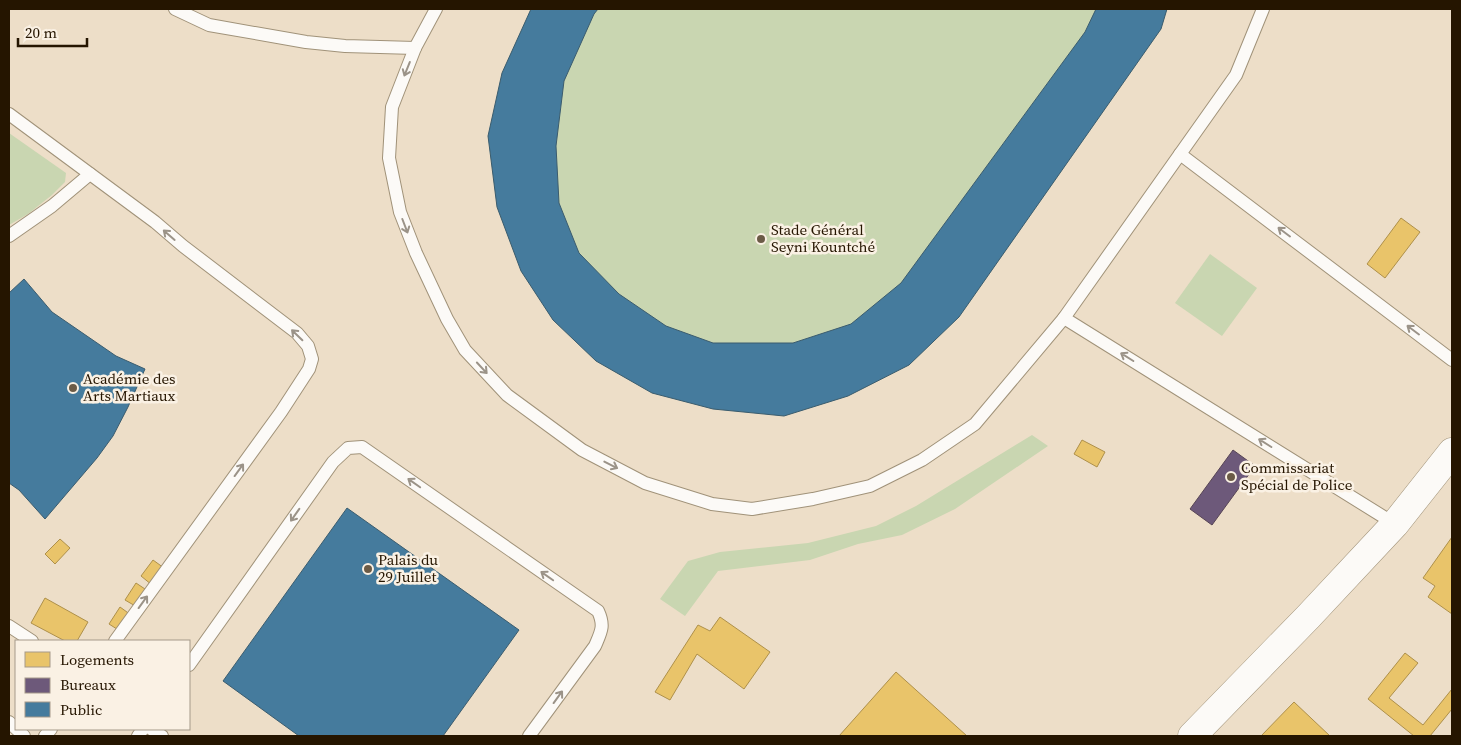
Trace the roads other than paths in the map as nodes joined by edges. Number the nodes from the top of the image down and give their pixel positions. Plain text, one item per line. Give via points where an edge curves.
1 (174, 9) edge
2 (436, 9) edge
3 (1263, 9) edge
4 (415, 48) junction
5 (9, 114) edge
6 (1180, 154) junction
7 (90, 174) junction
8 (9, 236) edge
9 (1064, 318) junction
10 (1452, 360) edge
11 (1452, 452) edge
12 (1395, 524) junction
13 (9, 626) edge
14 (30, 640) edge
15 (116, 640) edge
16 (190, 664) edge
17 (529, 736) edge
18 (1192, 736) edge

1 - 4 lane via 208,26 306,42
2 - 4 lane
3 - 6 lane via 1236,75
4 -> 9 lane via 392,108 389,158 400,212 447,319 465,350 507,395 582,450 645,483 712,504 752,509 870,486 922,460 975,424
5 - 7 lane
6 - 9 lane
10 -> 6 lane
7 - 8 lane
15 -> 7 lane via 281,412 312,359 308,346 297,333
12 -> 9 lane
11 - 12 street
12 - 18 street
13 - 14 lane
17 -> 16 lane via 595,646 603,621 598,611 362,447 348,448 333,462

